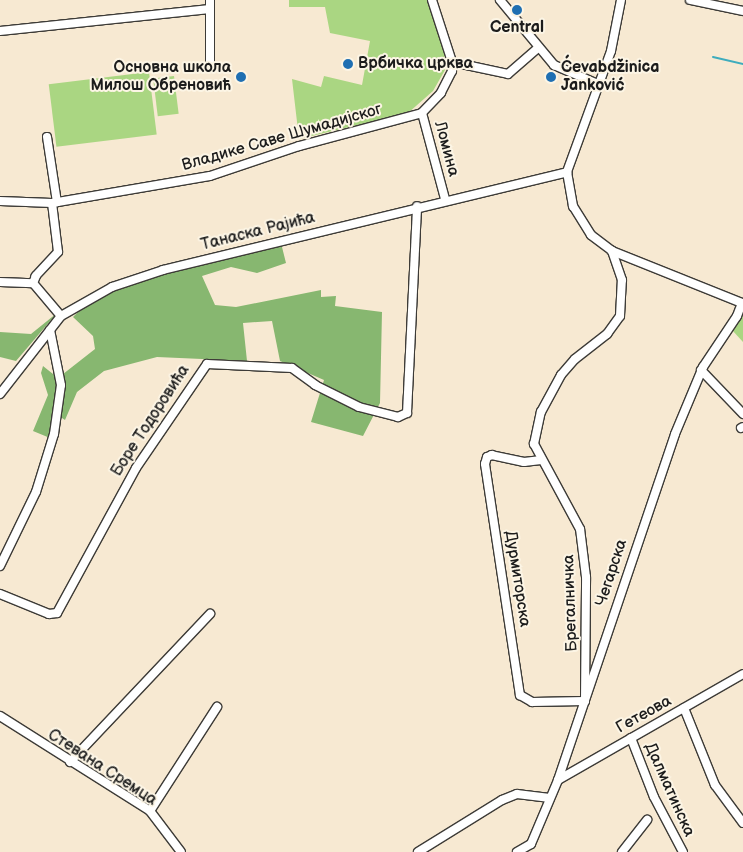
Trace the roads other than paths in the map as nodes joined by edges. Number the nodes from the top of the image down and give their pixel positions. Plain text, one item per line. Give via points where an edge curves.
1 (210, 0) edge
2 (432, 0) edge
3 (500, 0) edge
4 (690, 0) edge
5 (621, 3) edge
6 (210, 9) junction
7 (743, 11) edge
8 (0, 31) edge
9 (538, 48) junction
10 (452, 62) junction
11 (210, 63) dead end
12 (600, 85) junction
13 (422, 112) junction
14 (47, 137) dead end
15 (567, 172) junction
16 (445, 199) junction
17 (0, 201) edge
18 (54, 203) junction
19 (417, 206) junction
20 (612, 251) junction
21 (0, 282) edge
22 (33, 283) junction
23 (742, 303) edge
24 (62, 316) junction
25 (50, 330) junction
26 (702, 370) junction
27 (0, 394) edge
28 (743, 414) edge
29 (541, 460) junction
30 (0, 566) edge
31 (0, 594) edge
32 (210, 614) dead end
33 (743, 674) edge
34 (585, 701) junction
35 (217, 707) dead end
36 (684, 708) junction
37 (0, 716) edge
38 (631, 738) junction
39 (70, 762) junction
40 (558, 780) junction
41 (550, 798) junction
42 (150, 812) junction
43 (647, 820) dead end
44 (743, 823) edge
45 (531, 844) junction
46 (181, 852) edge
47 (418, 852) edge
48 (517, 852) edge
49 (534, 852) edge
50 (622, 852) edge
51 (683, 852) edge

1 - 6 street
2 - 10 street
3 - 9 street
4 - 7 street
5 - 12 street
6 - 8 street
6 - 11 street
9 - 10 street via 508,74
9 - 12 street via 560,70
10 - 13 street, Ломина via 446,87
12 - 15 street
13 - 16 street, Ломина
13 - 18 street, Владике Саве Шумадијског via 299,146 210,176
14 - 18 street
15 - 16 street, Танаска Рајића
15 - 20 street via 571,198 580,220 598,241
16 - 19 street, Танаска Рајића
17 - 18 street, Владике Саве Шумадијског
18 - 22 street via 58,252
19 - 24 street, Танаска Рајића via 146,275 88,298
19 - 31 street, Боре Тодоровића via 407,413 398,417 344,400 292,368 207,364 132,475 57,613 49,614
20 - 23 street
20 - 29 street, Брегалничка via 622,280 620,316 607,334 575,359 552,391 535,427 534,444
21 - 22 street
22 - 24 street
23 - 26 street, Чегарска
24 - 25 street, Танаска Рајића
25 - 27 street, Танаска Рајића
25 - 30 street via 61,385 54,434 36,492
26 - 28 street
26 - 34 street, Чегарска via 659,478
29 - 34 street, Брегалничка via 570,506 580,529 586,578
29 - 34 street, Дурмиторска via 524,462 492,455 487,457 485,464 520,695 532,702
32 - 39 street
33 - 36 street, Гетеова
34 - 40 street, Чегарска
35 - 42 street
36 - 38 street, Гетеова
36 - 44 street via 715,785
37 - 39 street, Стевана Сремца
38 - 40 street, Гетеова
38 - 51 street, Далматинска via 654,797
39 - 42 street, Стевана Сремца
40 - 41 street, Чегарска
41 - 45 street, Чегарска
41 - 47 street via 517,794 502,800
42 - 46 street, Стевана Сремца
43 - 50 street
45 - 48 street
45 - 49 street

